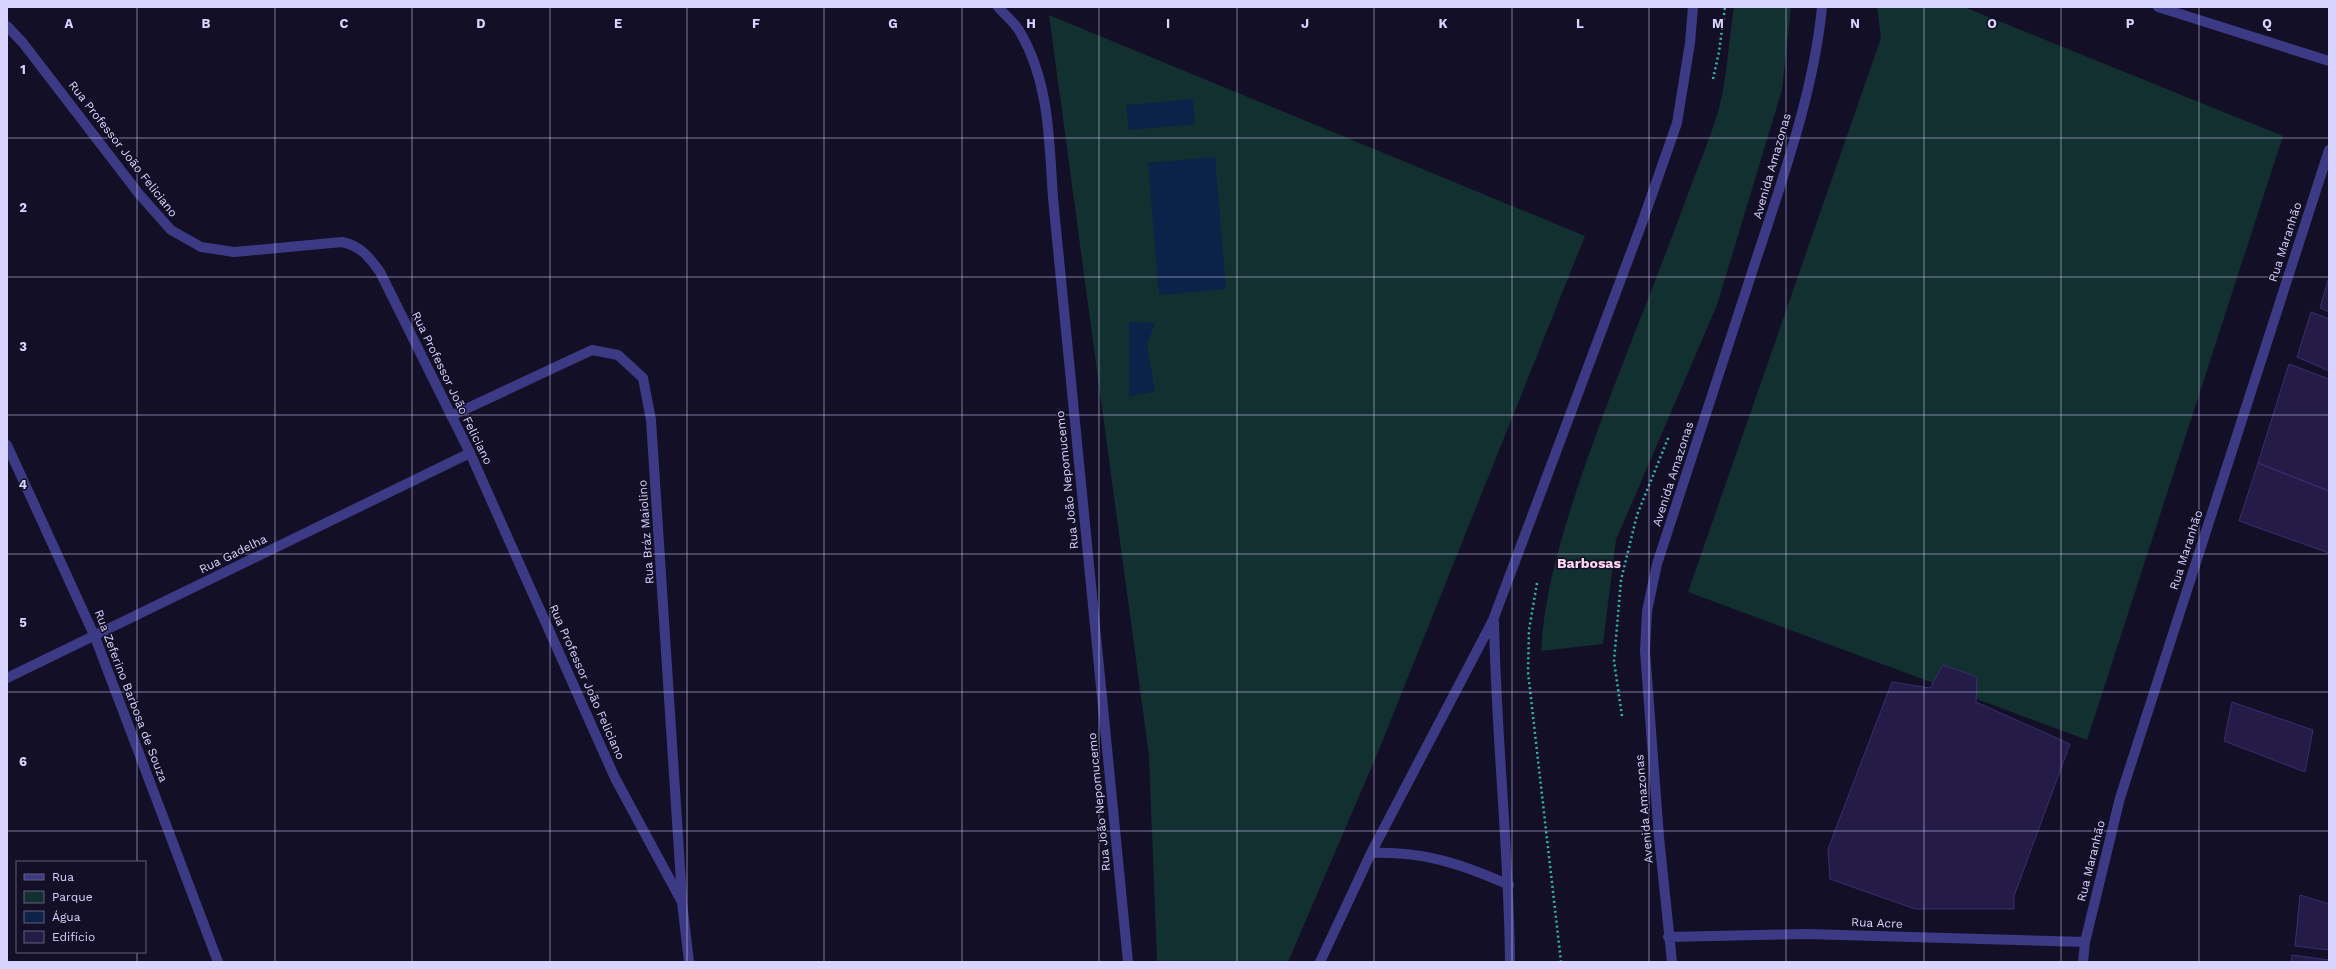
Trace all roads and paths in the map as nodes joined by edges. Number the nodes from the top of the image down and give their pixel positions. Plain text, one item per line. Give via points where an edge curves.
1 (998, 7) edge
2 (1693, 7) edge
3 (1822, 7) edge
4 (2158, 7) edge
5 (7, 26) edge
6 (2329, 61) edge
7 (2329, 150) edge
8 (451, 416) junction
9 (7, 445) edge
10 (470, 453) junction
11 (1494, 620) junction
12 (95, 636) junction
13 (1528, 672) dead end
14 (7, 678) edge
15 (1371, 853) junction
16 (1509, 884) junction
17 (682, 902) junction
18 (1668, 937) junction
19 (2085, 942) junction
20 (218, 962) edge
21 (689, 962) edge
22 (1128, 962) edge
23 (1320, 962) edge
24 (1510, 962) edge
25 (1561, 962) edge
26 (1672, 962) edge
27 (2083, 962) edge

1 - 22 street, Rua João Nepomucemo via 1020,32 1040,80 1048,120 1054,214
2 - 11 street via 1677,123
3 - 18 street, Avenida Amazonas via 1819,38 1800,117 1767,228 1657,564 1647,611 1645,651
4 - 6 street
5 - 8 street, Rua Professor João Feliciano via 23,42 139,194 171,230 201,246 234,252 342,242 354,245 366,253 380,272
7 - 19 street, Rua Maranhão via 2120,798
8 - 10 street, Rua Professor João Feliciano
8 - 17 street, Rua Bráz Maiolino via 592,350 618,355 643,378 651,420
9 - 12 street, Rua Zeferino Barbosa de Souza
10 - 12 street, Rua Gadelha
10 - 17 street, Rua Professor João Feliciano via 615,778
11 - 15 street
11 - 16 street via 1496,709
12 - 14 street, Rua Gadelha
12 - 20 street, Rua Zeferino Barbosa de Souza
13 - 25 path
15 - 16 street via 1402,853 1446,860
15 - 23 street
16 - 24 street
17 - 21 street, Rua Professor João Feliciano
18 - 19 street, Rua Acre via 1806,934
18 - 26 street, Avenida Amazonas
19 - 27 street, Rua Maranhão

